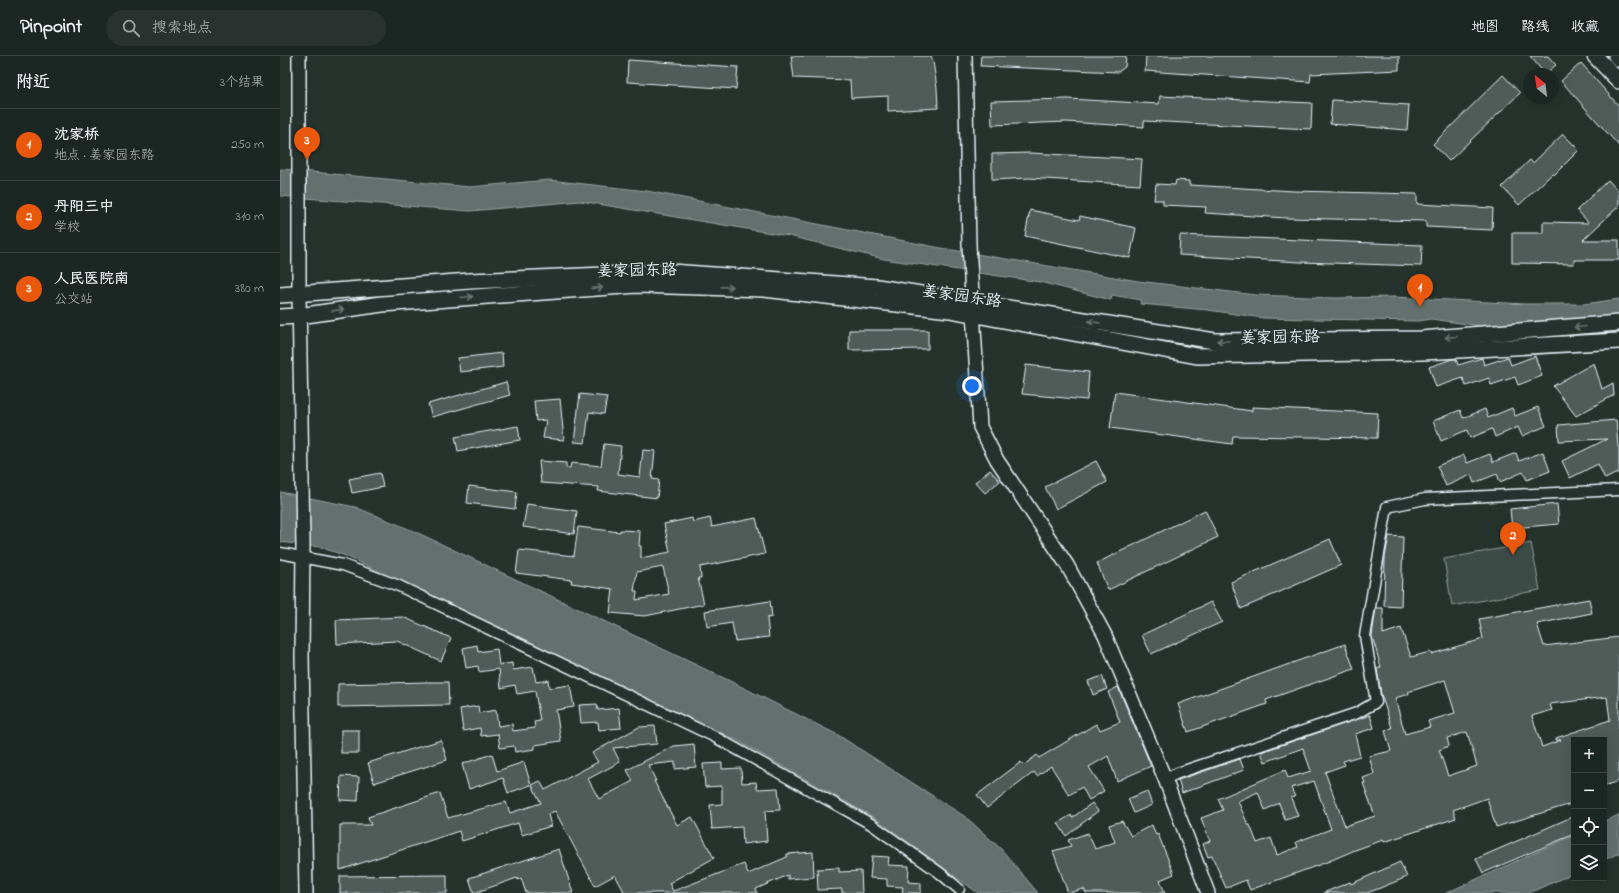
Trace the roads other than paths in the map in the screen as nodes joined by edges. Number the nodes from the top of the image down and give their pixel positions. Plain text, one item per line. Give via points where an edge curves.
1 (299, 56) edge
2 (965, 56) edge
3 (1595, 56) edge
4 (1616, 56) edge
5 (1619, 59) edge
6 (1619, 81) edge
7 (299, 294) junction
8 (280, 295) edge
9 (972, 308) junction
10 (299, 316) junction
11 (280, 317) edge
12 (1619, 324) edge
13 (1619, 341) edge
14 (1619, 490) edge
15 (303, 552) junction
16 (280, 554) edge
17 (1165, 779) junction
18 (959, 889) dead end
19 (306, 893) edge
20 (1208, 893) edge

1 - 7 street
2 - 9 street
3 - 6 main road
4 - 5 main road
7 - 8 main road, 姜家园东路
7 - 9 main road, 姜家园东路 via 470,281 671,272 877,287
7 - 10 street
10 -> 9 main road, 姜家园东路 via 382,304 637,285 764,288
12 -> 9 main road, 姜家园东路 via 1421,339 1215,341
9 - 13 main road, 姜家园东路 via 1197,356 1423,352
9 - 17 street via 980,427 997,460 1067,565 1105,635
10 - 11 main road, 姜家园东路
10 - 15 street
14 - 17 street via 1425,499 1387,507 1365,636 1376,702 1357,713
15 - 16 street
15 - 18 street via 399,586 715,737 871,824
15 - 19 street
17 - 20 street

